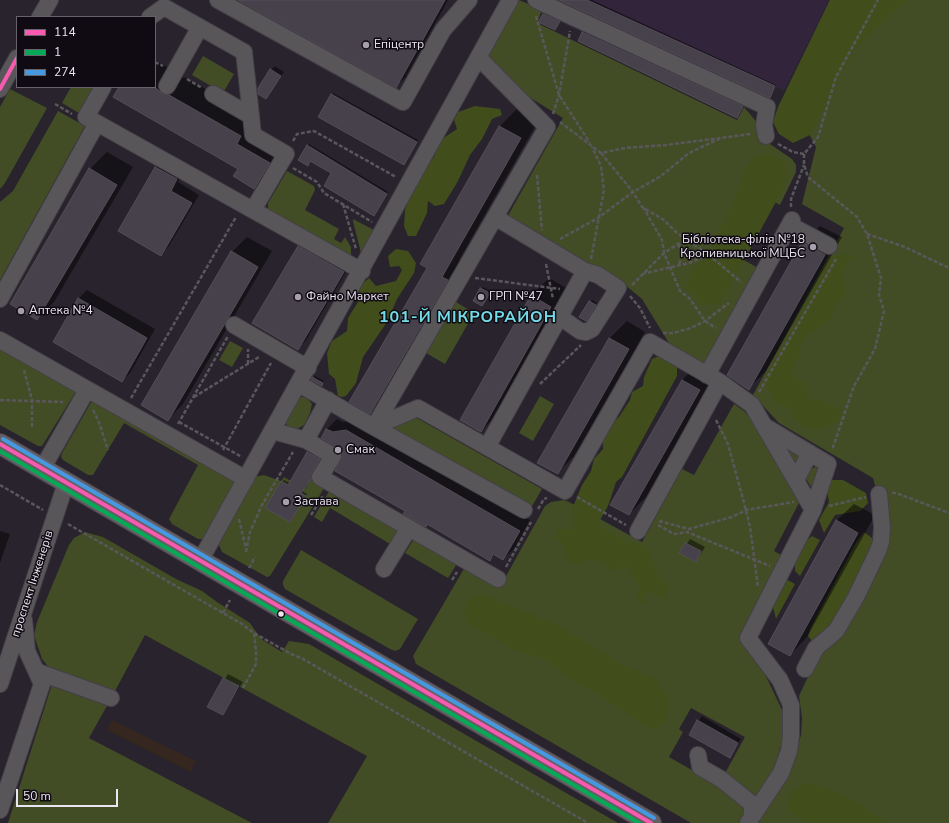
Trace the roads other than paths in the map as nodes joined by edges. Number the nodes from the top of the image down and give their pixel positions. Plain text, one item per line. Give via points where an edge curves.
1 (50, 0) edge
2 (218, 0) edge
3 (469, 0) edge
4 (510, 0) edge
5 (536, 7) edge
6 (41, 16) edge
7 (151, 16) edge
8 (200, 27) junction
9 (479, 58) junction
10 (16, 60) edge
11 (167, 86) dead end
12 (103, 88) edge
13 (0, 89) edge
14 (213, 94) dead end
15 (251, 116) junction
16 (92, 120) junction
17 (766, 136) road end
18 (248, 207) junction
19 (495, 217) junction
20 (829, 246) road end
21 (362, 271) junction
22 (592, 273) junction
23 (0, 299) edge
24 (560, 317) junction
25 (234, 325) road end
26 (0, 340) edge
27 (308, 368) junction
28 (714, 379) junction
29 (299, 384) junction
30 (84, 395) junction
31 (328, 400) junction
32 (374, 426) junction
33 (765, 426) junction
34 (273, 431) junction
35 (303, 439) junction
36 (0, 444) edge
37 (488, 447) junction
38 (810, 453) junction
39 (42, 468) junction
40 (246, 479) junction
41 (796, 480) junction
42 (66, 483) junction
43 (879, 494) road end
44 (813, 510) junction
45 (531, 514) road end
46 (641, 525) road end
47 (408, 528) junction
48 (200, 561) junction
49 (384, 569) dead end
50 (498, 579) road end
51 (23, 614) junction
52 (806, 669) dead end
53 (38, 672) junction
54 (0, 684) edge
55 (111, 698) dead end
56 (698, 756) dead end
57 (0, 810) edge
58 (750, 820) edge
59 (652, 823) edge

1 - 6 street
2 - 3 street via 403,102 443,30
4 - 9 street
5 - 17 street via 572,17 767,108 764,125
7 - 8 street via 164,7
8 - 11 street
8 - 15 street via 244,52
9 - 19 street via 548,119
9 - 21 street
10 - 13 street
12 - 16 street
14 - 15 street
15 - 18 street via 253,135 284,157
16 - 18 street
16 - 23 street
18 - 21 street
19 - 22 street
19 - 32 street
20 - 28 street via 791,222 726,341
21 - 27 street
22 - 24 street via 574,292
22 - 24 street via 618,288 592,329 580,331
24 - 37 street
25 - 27 street
26 - 30 street
27 - 29 street
28 - 33 street via 752,405
28 - 37 street via 651,337 565,491
28 - 46 street via 708,403
29 - 31 street
29 - 34 street
30 - 39 street
30 - 40 street via 124,410
31 - 32 street
31 - 35 street
32 - 37 street via 418,408
32 - 45 street
33 - 38 street
33 - 41 street
34 - 35 street
34 - 40 street
35 - 47 street via 333,456 320,477
36 - 39 main road
38 - 41 street
38 - 44 street via 828,464
39 - 42 main road
40 - 48 street
41 - 44 street
42 - 48 main road
42 - 51 street, проспект Інженерів
43 - 52 street via 882,527 878,551 836,632 816,648
44 - 58 street via 748,638 780,680 791,705 789,751 780,773
47 - 49 street
47 - 50 street
48 - 59 main road
51 - 53 street via 27,651
51 - 54 street, проспект Інженерів
53 - 55 street
53 - 57 street via 42,684
56 - 58 street via 700,767 752,804

